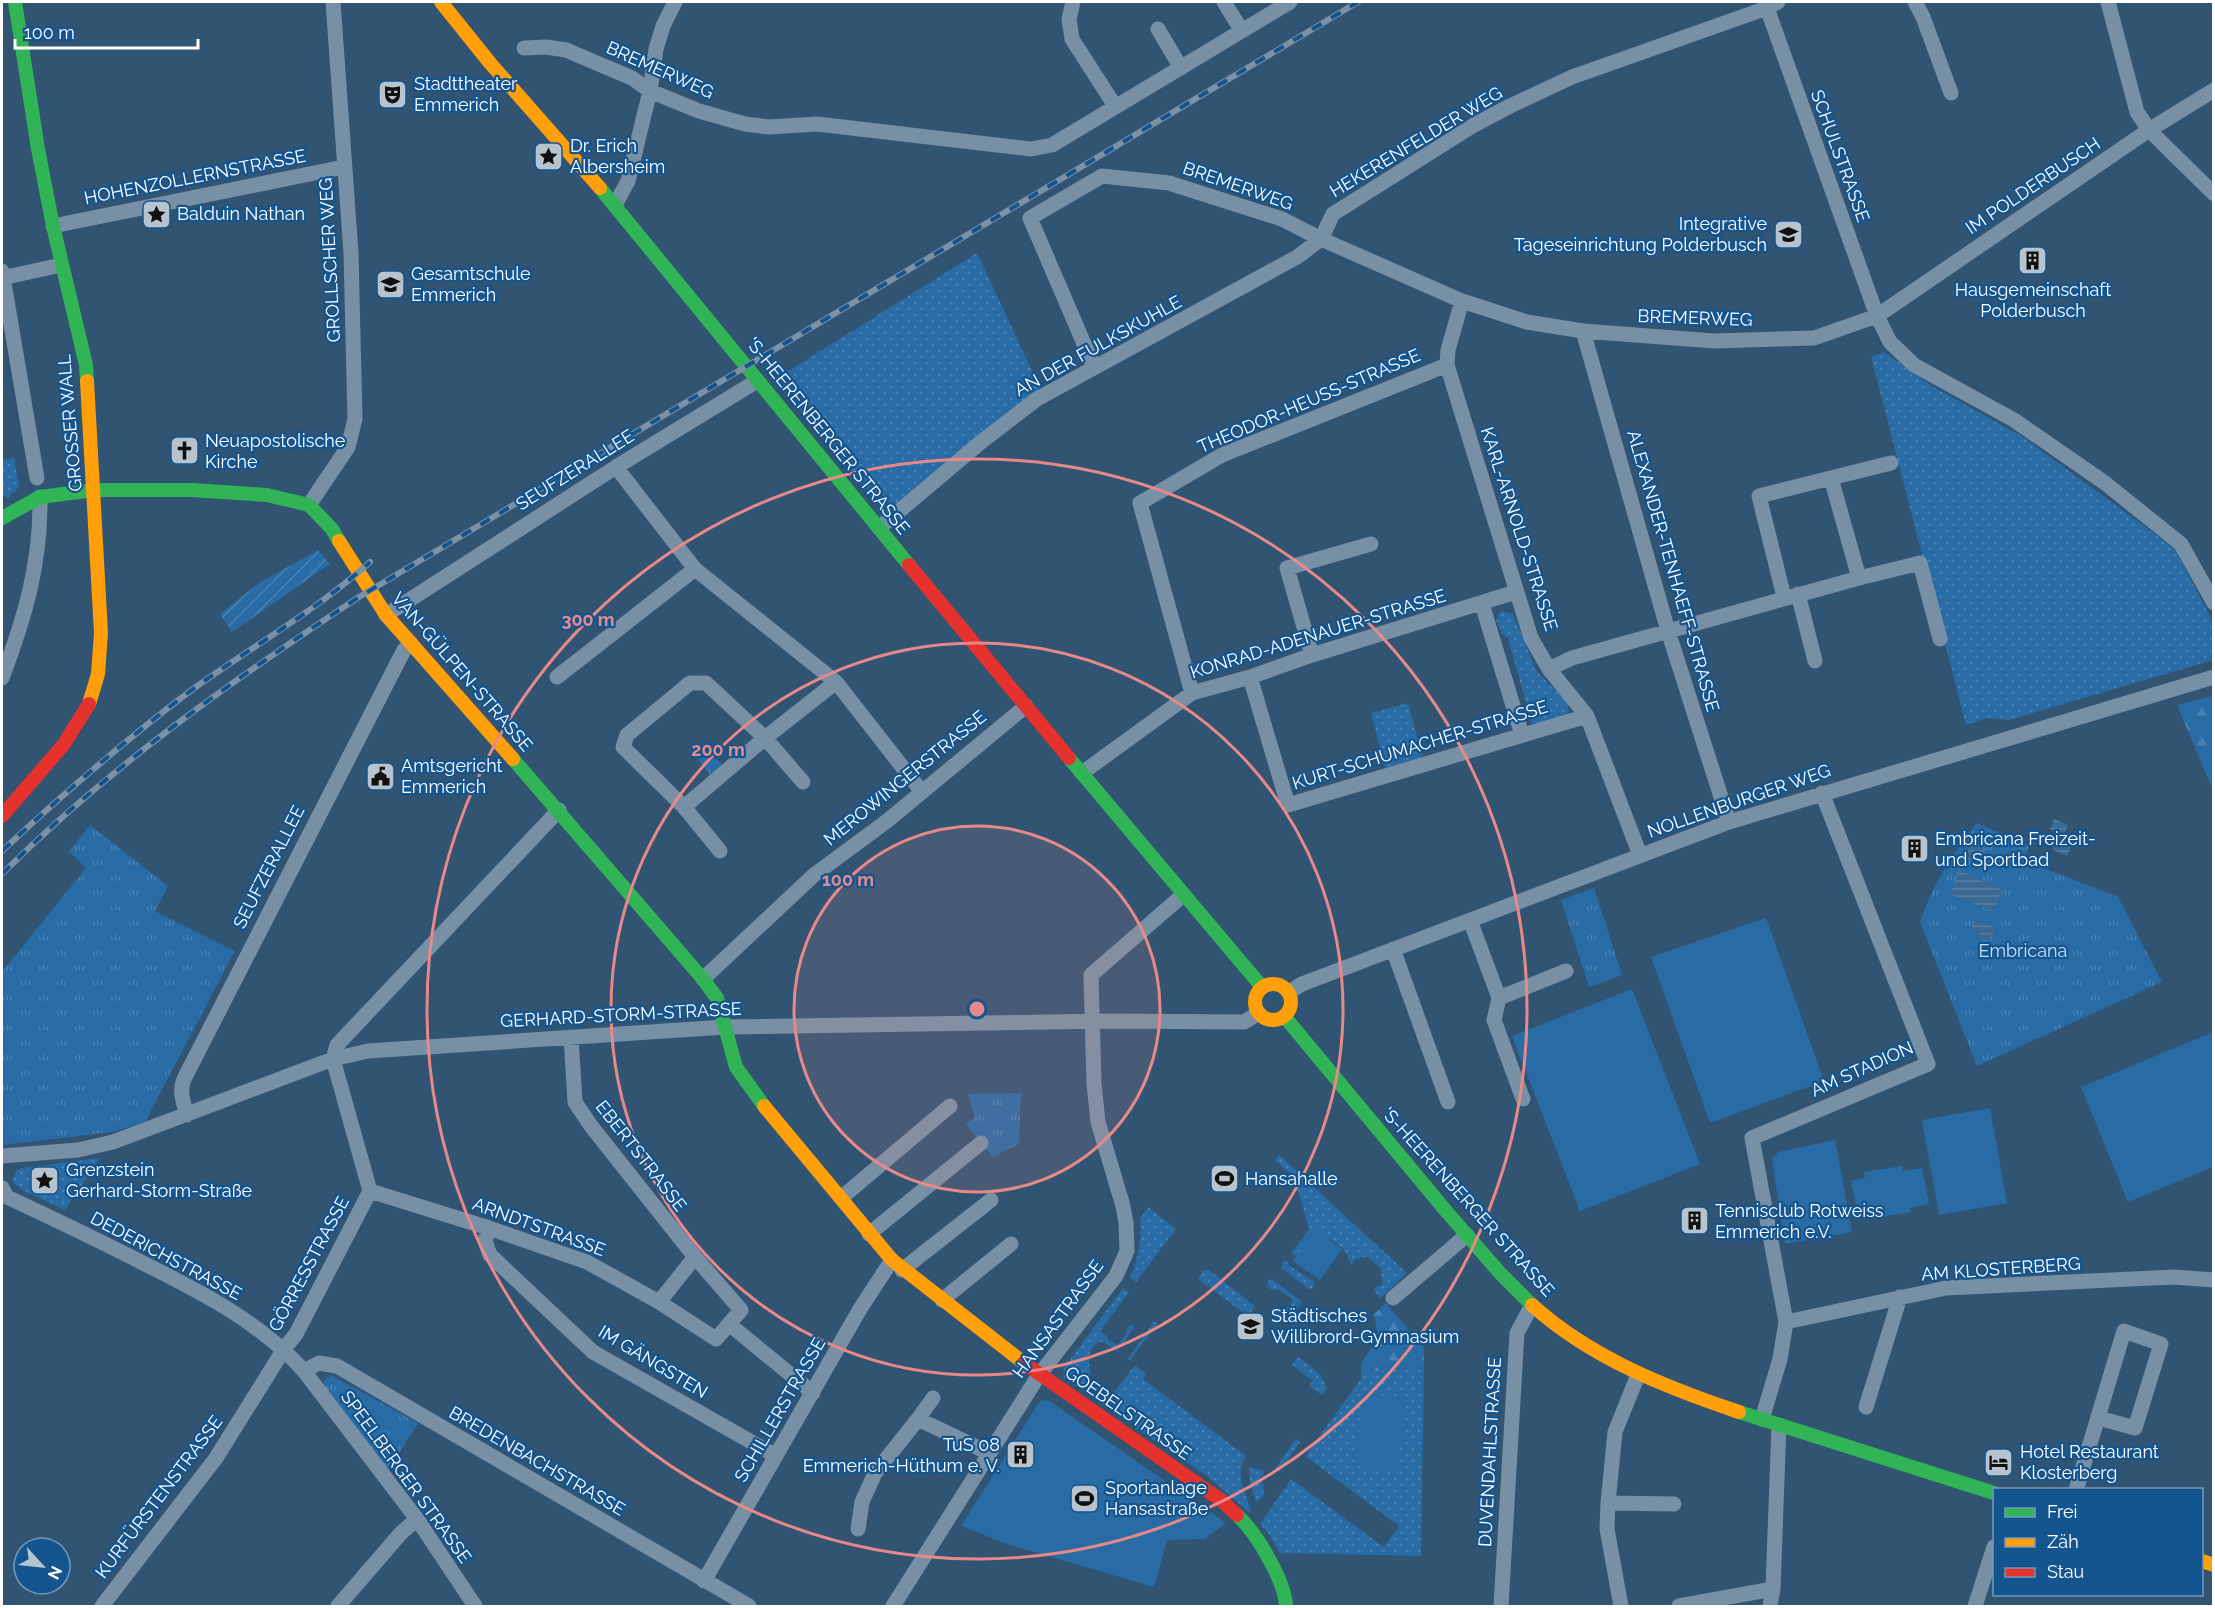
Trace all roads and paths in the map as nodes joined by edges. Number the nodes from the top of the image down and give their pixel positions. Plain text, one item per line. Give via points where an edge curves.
1 (15, 2) edge
2 (333, 2) edge
3 (441, 2) edge
4 (675, 2) edge
5 (1073, 2) edge
6 (1224, 2) edge
7 (1290, 2) edge
8 (1915, 2) edge
9 (2108, 2) edge
10 (1772, 5) edge
11 (1158, 29) dead end
12 (1242, 31) junction
13 (524, 48) dead end
14 (1181, 68) junction
15 (2214, 90) edge
16 (650, 91) junction
17 (1951, 93) dead end
18 (1115, 106) junction
19 (2149, 130) junction
20 (344, 167) junction
21 (2214, 194) edge
22 (615, 205) junction
23 (53, 226) junction
24 (1321, 238) junction
25 (61, 265) junction
26 (2, 275) edge
27 (1462, 301) junction
28 (1877, 316) junction
29 (1583, 331) junction
30 (1447, 364) junction
31 (1094, 367) junction
32 (757, 381) junction
33 (1892, 463) dead end
34 (616, 467) junction
35 (37, 478) dead end
36 (1831, 478) junction
37 (94, 490) junction
38 (40, 497) junction
39 (2, 500) edge
40 (309, 505) junction
41 (7, 514) edge
42 (879, 528) junction
43 (1371, 544) dead end
44 (696, 569) junction
45 (1859, 578) junction
46 (1516, 592) junction
47 (1791, 596) junction
48 (2214, 603) edge
49 (1482, 604) junction
50 (386, 615) junction
51 (1668, 631) junction
52 (1940, 639) dead end
53 (411, 643) junction
54 (1312, 655) junction
55 (1815, 661) dead end
56 (1549, 669) junction
57 (557, 677) dead end
58 (1250, 677) junction
59 (2214, 677) edge
60 (2, 678) edge
61 (836, 682) junction
62 (1192, 693) junction
63 (1026, 706) junction
64 (1587, 716) junction
65 (1522, 735) junction
66 (765, 738) junction
67 (1082, 773) junction
68 (803, 782) dead end
69 (922, 792) junction
70 (1822, 793) junction
71 (684, 807) junction
72 (559, 810) junction
73 (2, 816) edge
74 (1729, 822) junction
75 (720, 851) dead end
76 (1640, 855) junction
77 (1183, 895) junction
78 (1470, 920) junction
79 (1393, 949) junction
80 (1566, 971) dead end
81 (704, 979) junction
82 (1262, 987) junction
83 (1288, 992) junction
84 (1499, 998) junction
85 (1259, 1013) junction
86 (1284, 1016) junction
87 (1092, 1022) junction
88 (725, 1027) junction
89 (571, 1037) junction
90 (333, 1059) junction
91 (1523, 1099) dead end
92 (1448, 1102) dead end
93 (950, 1106) dead end
94 (187, 1115) junction
95 (981, 1143) dead end
96 (2, 1156) edge
97 (2, 1188) edge
98 (370, 1191) junction
99 (841, 1198) junction
100 (991, 1200) dead end
101 (489, 1228) junction
102 (869, 1234) junction
103 (1467, 1235) junction
104 (1011, 1244) dead end
105 (695, 1257) junction
106 (897, 1265) junction
107 (2214, 1280) edge
108 (1900, 1297) junction
109 (1393, 1298) dead end
110 (942, 1300) junction
111 (659, 1302) junction
112 (1532, 1305) junction
113 (1786, 1322) junction
114 (729, 1324) junction
115 (284, 1349) junction
116 (304, 1371) junction
117 (1040, 1375) junction
118 (1638, 1375) junction
119 (813, 1394) junction
120 (933, 1398) dead end
121 (1866, 1407) dead end
122 (2099, 1418) junction
123 (918, 1419) junction
124 (1762, 1419) junction
125 (1779, 1425) junction
126 (989, 1453) junction
127 (777, 1456) junction
128 (2077, 1488) edge
129 (1993, 1491) edge
130 (1608, 1503) junction
131 (1674, 1504) dead end
132 (417, 1519) junction
133 (858, 1529) dead end
134 (1993, 1553) edge
135 (705, 1581) junction
136 (1773, 1589) junction
137 (102, 1606) edge
138 (338, 1606) edge
139 (475, 1606) edge
140 (749, 1606) edge
141 (893, 1606) edge
142 (1286, 1606) edge
143 (1501, 1606) edge
144 (1621, 1606) edge
145 (1679, 1606) edge
146 (1770, 1606) edge
147 (1975, 1606) edge

1 - 23 street, GROSSER WALL
2 - 20 street, GROLLSCHER WEG
3 - 22 street, 'S-HEERENBERGER STRASSE
4 - 16 street via 656,49
5 - 18 street via 1069,19 1072,39
6 - 12 street
7 - 12 street
8 - 17 street
9 - 19 street via 2137,112
10 - 24 street, HEKERENFELDER WEG via 1572,77 1510,106 1333,214
10 - 28 street, SCHULSTRASSE
11 - 14 street
12 - 14 street
13 - 16 street, BREMERWEG via 566,50 632,78
14 - 18 street
15 - 19 street, IM POLDERBUSCH
16 - 18 street, BREMERWEG via 745,124 817,124 1031,149 1052,145
16 - 22 street via 628,181
19 - 21 street
19 - 28 street, IM POLDERBUSCH
20 - 23 street, HOHENZOLLERNSTRASSE
20 - 40 street, GROLLSCHER WEG via 355,419 348,447
22 - 32 street, 'S-HEERENBERGER STRASSE
23 - 25 street, GROSSER WALL
24 - 27 street, BREMERWEG
24 - 31 street, AN DER FULKSKUHLE via 1287,263
24 - 31 street, BREMERWEG via 1282,219 1169,183 1102,176 1085,184 1030,218
25 - 26 street
25 - 37 street, GROSSER WALL via 86,365
26 - 35 street
27 - 29 street, BREMERWEG via 1527,322
27 - 30 street, KARL-ARNOLD-STRASSE
28 - 29 street, BREMERWEG via 1814,338 1714,341
28 - 48 street via 1890,342 1914,365 2014,420 2106,483 2181,544
29 - 51 street, ALEXANDER-TENHAEFF-STRASSE
30 - 46 street, KARL-ARNOLD-STRASSE
30 - 62 street, THEODOR-HEUSS-STRASSE via 1222,455 1140,503
31 - 42 street, AN DER FULKSKUHLE via 1037,399
32 - 34 street, SEUFZERALLEE
32 - 42 street, 'S-HEERENBERGER STRASSE
33 - 36 street
34 - 44 street
34 - 50 street, SEUFZERALLEE
36 - 45 street
36 - 47 street via 1759,496
37 - 38 street
37 - 40 street via 267,495
37 - 73 street, GROSSER WALL via 101,633 100,662 92,697 73,731
38 - 41 street
38 - 60 street via 40,530 28,603
39 - 41 street
40 - 50 street, VAN-GÜLPEN-STRASSE via 332,529
42 - 63 street, 'S-HEERENBERGER STRASSE
43 - 54 street via 1287,568
44 - 57 street
44 - 61 street
45 - 47 street
45 - 52 street via 1920,563
46 - 49 street, KONRAD-ADENAUER-STRASSE
46 - 56 street, KARL-ARNOLD-STRASSE via 1531,638
47 - 51 street
47 - 55 street
49 - 54 street, KONRAD-ADENAUER-STRASSE
49 - 65 street
50 - 53 street, VAN-GÜLPEN-STRASSE
51 - 56 street via 1572,658
51 - 74 street, ALEXANDER-TENHAEFF-STRASSE
53 - 72 street, VAN-GÜLPEN-STRASSE
53 - 94 street, SEUFZERALLEE via 358,736 184,1079 181,1096
54 - 58 street, KONRAD-ADENAUER-STRASSE
56 - 64 street, KARL-ARNOLD-STRASSE
58 - 62 street, KONRAD-ADENAUER-STRASSE
58 - 65 street, KURT-SCHUMACHER-STRASSE via 1288,805
59 - 70 street, NOLLENBURGER WEG
61 - 66 street
61 - 69 street
62 - 67 street, KONRAD-ADENAUER-STRASSE
63 - 67 street, 'S-HEERENBERGER STRASSE
63 - 69 street, MEROWINGERSTRASSE
64 - 65 street, KURT-SCHUMACHER-STRASSE
64 - 76 street, KARL-ARNOLD-STRASSE
66 - 68 street
66 - 71 street
66 - 71 street via 706,683 690,683 627,735 624,747
67 - 77 street, 'S-HEERENBERGER STRASSE
69 - 81 street, MEROWINGERSTRASSE via 814,875
70 - 74 street, NOLLENBURGER WEG
70 - 113 street, AM STADION via 1928,1064 1752,1138
71 - 75 street
72 - 81 street, VAN-GÜLPEN-STRASSE
72 - 90 street via 337,1044
74 - 76 street, NOLLENBURGER WEG
76 - 78 street, NOLLENBURGER WEG
77 - 82 street, 'S-HEERENBERGER STRASSE
77 - 87 street via 1091,975
78 - 79 street, NOLLENBURGER WEG
78 - 84 street
79 - 83 street, NOLLENBURGER WEG
79 - 92 street
80 - 84 street
81 - 88 street, VAN-GÜLPEN-STRASSE via 717,998
82 - 83 street via 1273,983
82 - 85 street via 1255,999
83 - 86 street via 1291,1006
84 - 91 street via 1494,1020
85 - 86 street via 1269,1020
85 - 87 street, GERHARD-STORM-STRASSE via 1244,1022
86 - 103 street, 'S-HEERENBERGER STRASSE
87 - 88 street, GERHARD-STORM-STRASSE
87 - 117 street, HANSASTRASSE via 1098,1122 1123,1206 1126,1251 1116,1276
88 - 89 street, GERHARD-STORM-STRASSE
88 - 99 street, GOEBELSTRASSE via 736,1067 757,1098
89 - 90 street, GERHARD-STORM-STRASSE via 368,1051
89 - 105 street, EBERTSTRASSE via 575,1102
90 - 94 street, GERHARD-STORM-STRASSE
90 - 98 street, GÖRRESSTRASSE
93 - 99 street
94 - 96 street, GERHARD-STORM-STRASSE via 113,1142 78,1150
95 - 102 street
97 - 115 street, DEDERICHSTRASSE via 7,1197 213,1300
98 - 101 street, ARNDTSTRASSE
98 - 115 street, GÖRRESSTRASSE via 296,1334
99 - 102 street, GOEBELSTRASSE
100 - 106 street
101 - 111 street, ARNDTSTRASSE via 587,1262
101 - 127 street, IM GÄNGSTEN via 485,1241 490,1255 594,1352
102 - 106 street, GOEBELSTRASSE
103 - 109 street
103 - 112 street, 'S-HEERENBERGER STRASSE
104 - 110 street
105 - 111 street
105 - 114 street, EBERTSTRASSE via 741,1310
106 - 110 street, GOEBELSTRASSE
106 - 119 street, SCHILLERSTRASSE via 860,1308
107 - 108 street, AM KLOSTERBERG via 2174,1277 1946,1288
108 - 113 street, AM KLOSTERBERG
108 - 121 street
110 - 117 street, GOEBELSTRASSE
111 - 114 street, ARNDTSTRASSE via 716,1339
112 - 118 street, 'S-HEERENBERGER STRASSE via 1557,1327
112 - 143 street, DUVENDAHLSTRASSE via 1517,1333
113 - 124 street via 1780,1359
114 - 119 street
115 - 116 street, DEDERICHSTRASSE
115 - 137 street, KURFÜRSTENSTRASSE via 216,1458
116 - 132 street, SPEELBERGER STRASSE
116 - 135 street, BREDENBACHSTRASSE via 319,1363 337,1366
117 - 126 street, HANSASTRASSE
117 - 142 street, GOEBELSTRASSE via 1222,1501 1248,1526 1268,1556
118 - 124 street, 'S-HEERENBERGER STRASSE
118 - 130 street via 1615,1432
119 - 127 street, SCHILLERSTRASSE
120 - 123 street
122 - 122 street via 2124,1331 2161,1344 2135,1428
122 - 128 street
123 - 126 street
123 - 133 street via 875,1473 862,1502
124 - 125 street, 'S-HEERENBERGER STRASSE
125 - 129 street, 'S-HEERENBERGER STRASSE
125 - 136 street
126 - 141 street, HANSASTRASSE
127 - 135 street, SCHILLERSTRASSE
130 - 131 street
130 - 144 street via 1607,1529
132 - 138 street
132 - 139 street, SPEELBERGER STRASSE
134 - 147 street
135 - 140 street, BREDENBACHSTRASSE
136 - 145 street
136 - 146 street

